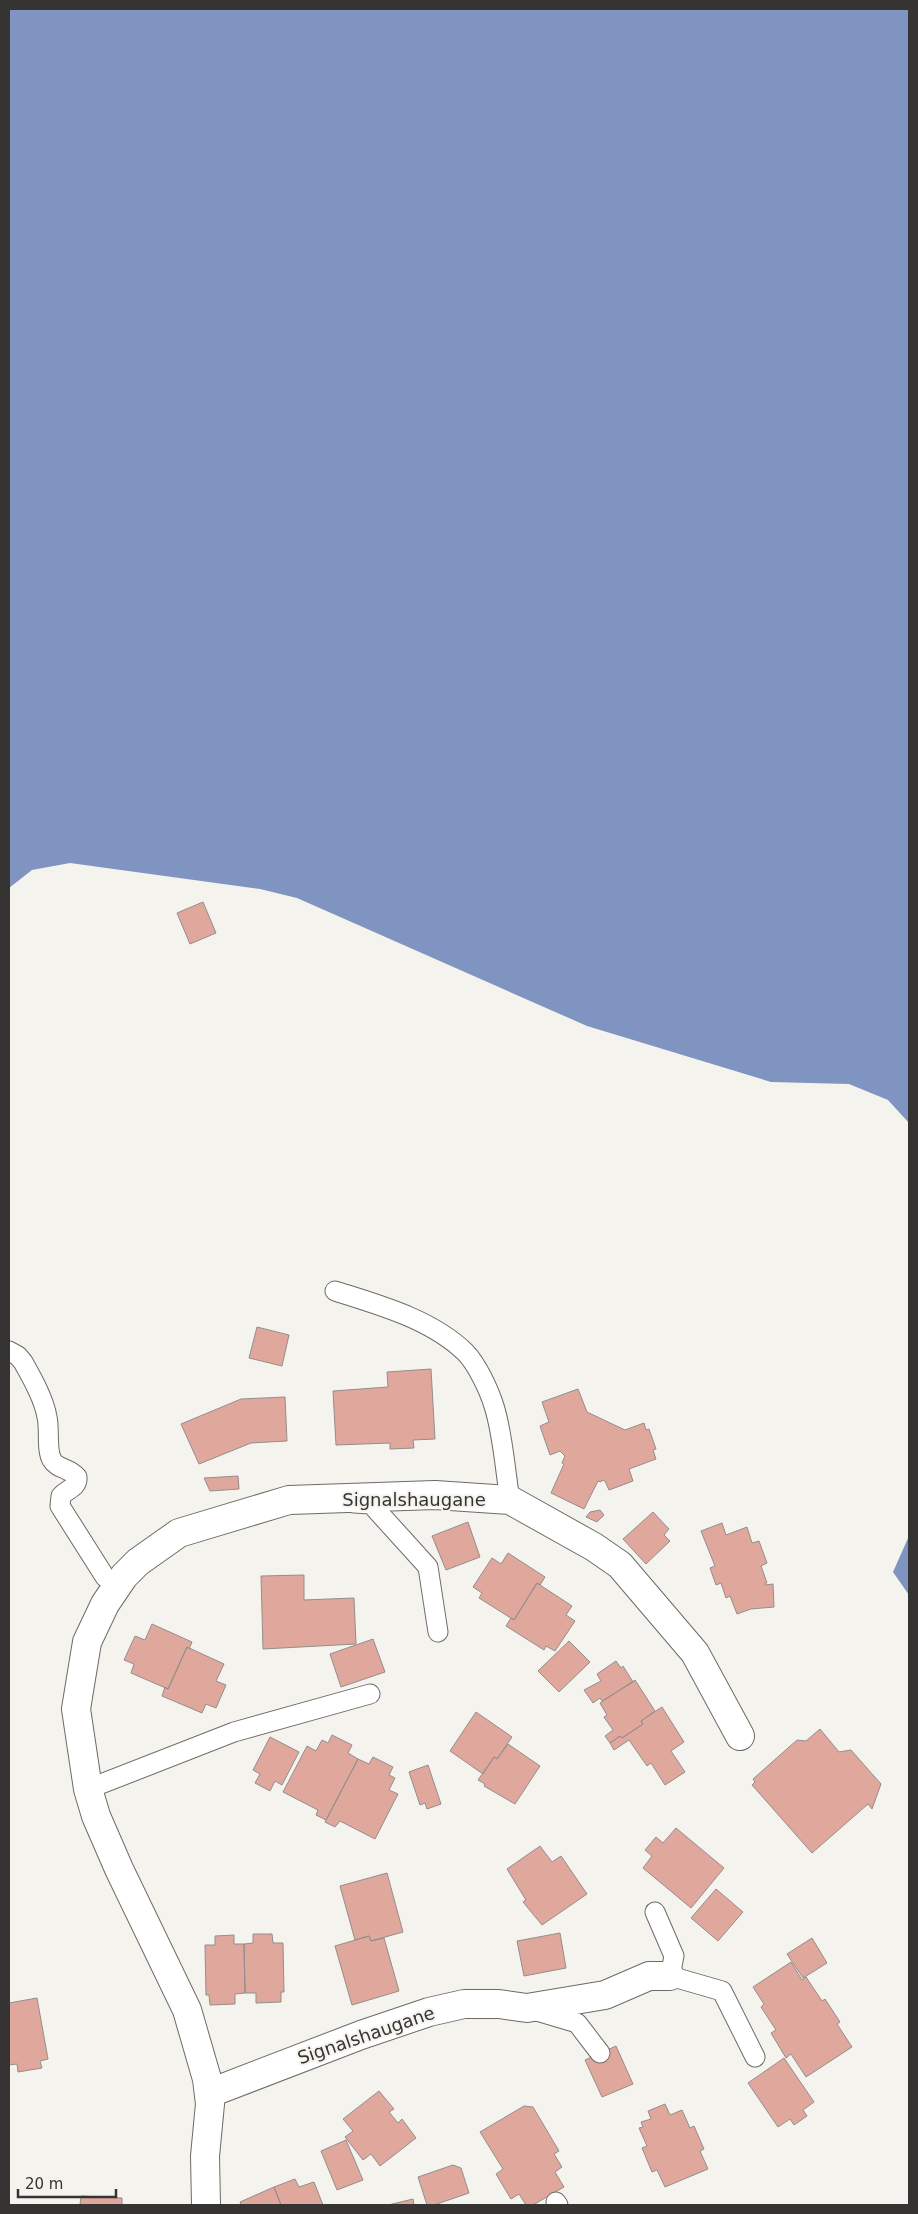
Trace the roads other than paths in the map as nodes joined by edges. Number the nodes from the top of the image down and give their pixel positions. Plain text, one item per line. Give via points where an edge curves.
1 (335, 1291) dead end
2 (9, 1351) edge
3 (318, 1499) junction
4 (510, 1500) junction
5 (118, 1585) junction
6 (438, 1632) dead end
7 (370, 1694) dead end
8 (740, 1736) dead end
9 (88, 1789) junction
10 (655, 1912) dead end
11 (670, 1976) junction
12 (527, 2008) junction
13 (600, 2053) dead end
14 (754, 2057) dead end
15 (210, 2093) junction
16 (206, 2205) edge

1 - 4 lane, Signalshaugane via 432,1328 466,1353 489,1390 495,1408
2 - 5 lane via 23,1362 47,1415 52,1461 77,1477 78,1482 61,1496 60,1506 105,1576
3 - 4 street, Signalshaugane via 435,1495
3 - 5 street, Signalshaugane via 289,1500 179,1533 138,1562
3 - 6 lane, Signalshaugane via 371,1504 428,1567
4 - 8 street, Signalshaugane via 620,1565 695,1653
5 - 9 street, Signalshaugane via 87,1642 76,1709
7 - 9 lane via 234,1732
9 - 15 street, Signalshaugane via 119,1869 187,2010
10 - 11 lane via 674,1956
11 - 12 street, Signalshaugane via 648,1976 604,1995
11 - 14 lane, Signalshaugane via 722,1991
12 - 13 lane, Signalshaugane via 577,2023
12 - 15 street, Signalshaugane via 464,2004 429,2012 361,2034
15 - 16 street, Signalshaugane via 205,2156

